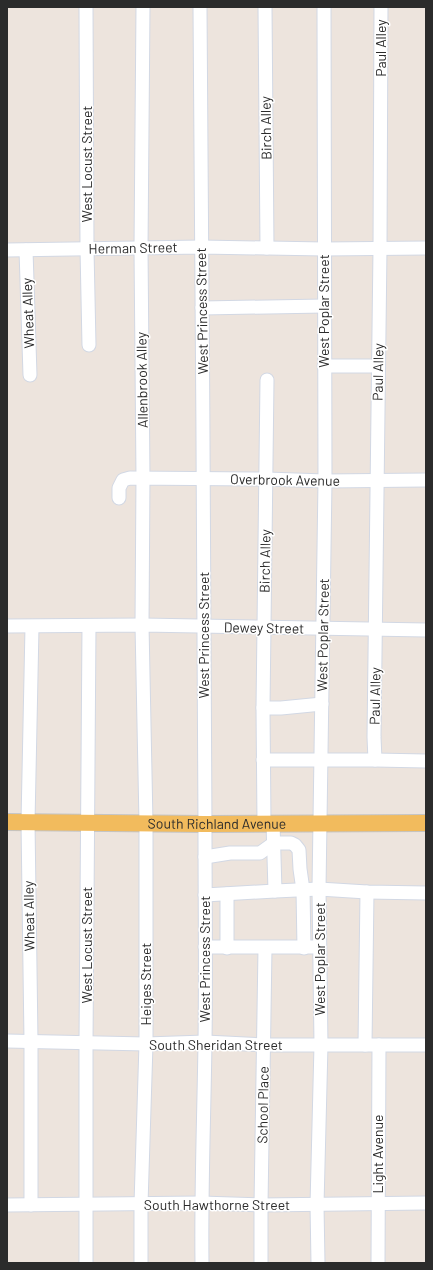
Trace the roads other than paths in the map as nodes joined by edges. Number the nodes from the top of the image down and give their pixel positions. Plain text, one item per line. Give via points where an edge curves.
1 (86, 7) edge
2 (143, 7) edge
3 (200, 7) edge
4 (264, 7) edge
5 (324, 7) edge
6 (381, 7) edge
7 (201, 247) junction
8 (141, 248) junction
9 (267, 248) junction
10 (426, 248) edge
11 (87, 249) junction
12 (324, 249) junction
13 (380, 249) junction
14 (7, 250) edge
15 (26, 250) junction
16 (324, 306) junction
17 (202, 308) junction
18 (89, 345) dead end
19 (324, 366) junction
20 (371, 366) dead end
21 (30, 375) dead end
22 (266, 380) dead end
23 (143, 477) junction
24 (204, 478) junction
25 (266, 479) junction
26 (426, 480) edge
27 (325, 481) junction
28 (377, 481) junction
29 (119, 498) dead end
30 (142, 625) junction
31 (7, 626) edge
32 (32, 626) junction
33 (90, 626) junction
34 (205, 626) junction
35 (264, 628) junction
36 (323, 629) junction
37 (376, 630) junction
38 (426, 630) edge
39 (322, 704) junction
40 (263, 708) junction
41 (145, 754) joint
42 (264, 760) junction
43 (321, 760) junction
44 (375, 760) junction
45 (426, 762) edge
46 (7, 822) edge
47 (28, 822) junction
48 (88, 822) junction
49 (146, 823) junction
50 (269, 823) junction
51 (321, 823) junction
52 (426, 823) edge
53 (205, 824) junction
54 (274, 843) junction
55 (205, 857) junction
56 (319, 889) junction
57 (303, 890) junction
58 (275, 891) junction
59 (367, 892) junction
60 (426, 892) edge
61 (227, 894) junction
62 (205, 895) junction
63 (205, 947) junction
64 (320, 947) junction
65 (227, 948) junction
66 (265, 948) junction
67 (304, 948) junction
68 (7, 1041) edge
69 (31, 1041) junction
70 (86, 1042) junction
71 (205, 1042) junction
72 (146, 1044) junction
73 (264, 1045) junction
74 (320, 1045) junction
75 (365, 1045) junction
76 (379, 1045) junction
77 (426, 1045) edge
78 (201, 1203) junction
79 (426, 1203) edge
80 (141, 1204) junction
81 (378, 1204) junction
82 (7, 1205) edge
83 (32, 1205) junction
84 (86, 1205) junction
85 (261, 1205) junction
86 (317, 1205) junction
87 (86, 1263) edge
88 (142, 1263) edge
89 (202, 1263) edge
90 (261, 1263) edge
91 (318, 1263) edge
92 (378, 1263) edge

1 - 11 street, West Locust Street
2 - 8 street, Allenbrook Alley
3 - 7 street, West Princess Street
4 - 9 street, Birch Alley
5 - 12 street, West Poplar Street
6 - 13 street, Paul Alley
7 - 8 street, Herman Street
7 - 9 street, Herman Street
7 - 17 street, West Princess Street
8 - 11 street, Herman Street
8 - 23 street, Allenbrook Alley
9 - 12 street, Herman Street
10 - 13 street, Herman Street
11 - 15 street, Herman Street
11 - 18 street, West Locust Street
12 - 13 street, Herman Street
12 - 16 street, West Poplar Street
13 - 28 street, Paul Alley
14 - 15 street, Herman Street
15 - 21 street, Wheat Alley
16 - 17 street
16 - 19 street, West Poplar Street
17 - 24 street, West Princess Street
19 - 20 street
19 - 27 street, West Poplar Street
22 - 25 street, Birch Alley
23 - 24 street, Overbrook Avenue
23 - 29 street, Overbrook Avenue via 123,480 119,488
23 - 30 street, Allenbrook Alley
24 - 25 street, Overbrook Avenue
24 - 34 street, West Princess Street
25 - 27 street, Overbrook Avenue
25 - 35 street, Birch Alley
26 - 28 street, Overbrook Avenue
27 - 28 street, Overbrook Avenue
27 - 36 street, West Poplar Street
28 - 37 street, Paul Alley
30 - 33 street, Dewey Street
30 - 34 street, Dewey Street
30 - 41 street, Allenbrook Alley
31 - 32 street, Dewey Street
32 - 33 street, Dewey Street
32 - 47 street, Wheat Alley
33 - 48 street, West Locust Street
34 - 35 street, Dewey Street
34 - 53 street, West Princess Street
35 - 36 street, Dewey Street
35 - 40 street, Birch Alley
36 - 37 street, Dewey Street
36 - 39 street, West Poplar Street
37 - 38 street, Dewey Street
37 - 44 street, Paul Alley
39 - 40 street
39 - 43 street, West Poplar Street
40 - 42 street, Birch Alley
41 - 49 street, Heiges Street
42 - 43 street
42 - 50 street
43 - 44 street
43 - 51 street, West Poplar Street
44 - 45 street
46 - 47 main road, South Richland Avenue
47 - 48 main road, South Richland Avenue
47 - 69 street, Wheat Alley
48 - 49 main road, South Richland Avenue
48 - 70 street, West Locust Street
49 - 53 main road, South Richland Avenue
49 - 72 street, Heiges Street
50 - 51 main road, South Richland Avenue
50 - 53 main road, South Richland Avenue
50 - 54 street
51 - 52 main road, South Richland Avenue
51 - 56 street, West Poplar Street
53 - 55 street, West Princess Street
54 - 55 street via 260,852
54 - 57 street via 291,843 299,850
54 - 58 street
55 - 62 street, West Princess Street
56 - 57 street
56 - 59 street
56 - 64 street, West Poplar Street
57 - 58 street
57 - 67 street
58 - 61 street
59 - 60 street
59 - 75 street
61 - 62 street
61 - 65 street
62 - 63 street, West Princess Street
63 - 65 street
63 - 71 street, West Princess Street
64 - 67 street
64 - 74 street, West Poplar Street
65 - 66 street
66 - 67 street
66 - 73 street, School Place
68 - 69 street, South Sheridan Street
69 - 70 street, South Sheridan Street
69 - 83 street, Wheat Alley
70 - 72 street, South Sheridan Street
70 - 84 street, West Locust Street
71 - 72 street, South Sheridan Street
71 - 73 street, South Sheridan Street
71 - 78 street, West Princess Street
72 - 80 street, Heiges Street
73 - 74 street, South Sheridan Street
73 - 85 street, School Place
74 - 75 street, South Sheridan Street
74 - 86 street, West Poplar Street
75 - 76 street, South Sheridan Street
76 - 77 street, South Sheridan Street
76 - 81 street, Light Avenue
78 - 80 street, South Hawthorne Street
78 - 85 street, South Hawthorne Street
78 - 89 street, West Princess Street
79 - 81 street, South Hawthorne Street
80 - 84 street, South Hawthorne Street
80 - 88 street, Heiges Street
81 - 86 street, South Hawthorne Street
81 - 92 street, Light Avenue
82 - 83 street, South Hawthorne Street
83 - 84 street, South Hawthorne Street
84 - 87 street, West Locust Street
85 - 86 street, South Hawthorne Street
85 - 90 street, School Place
86 - 91 street, West Poplar Street

